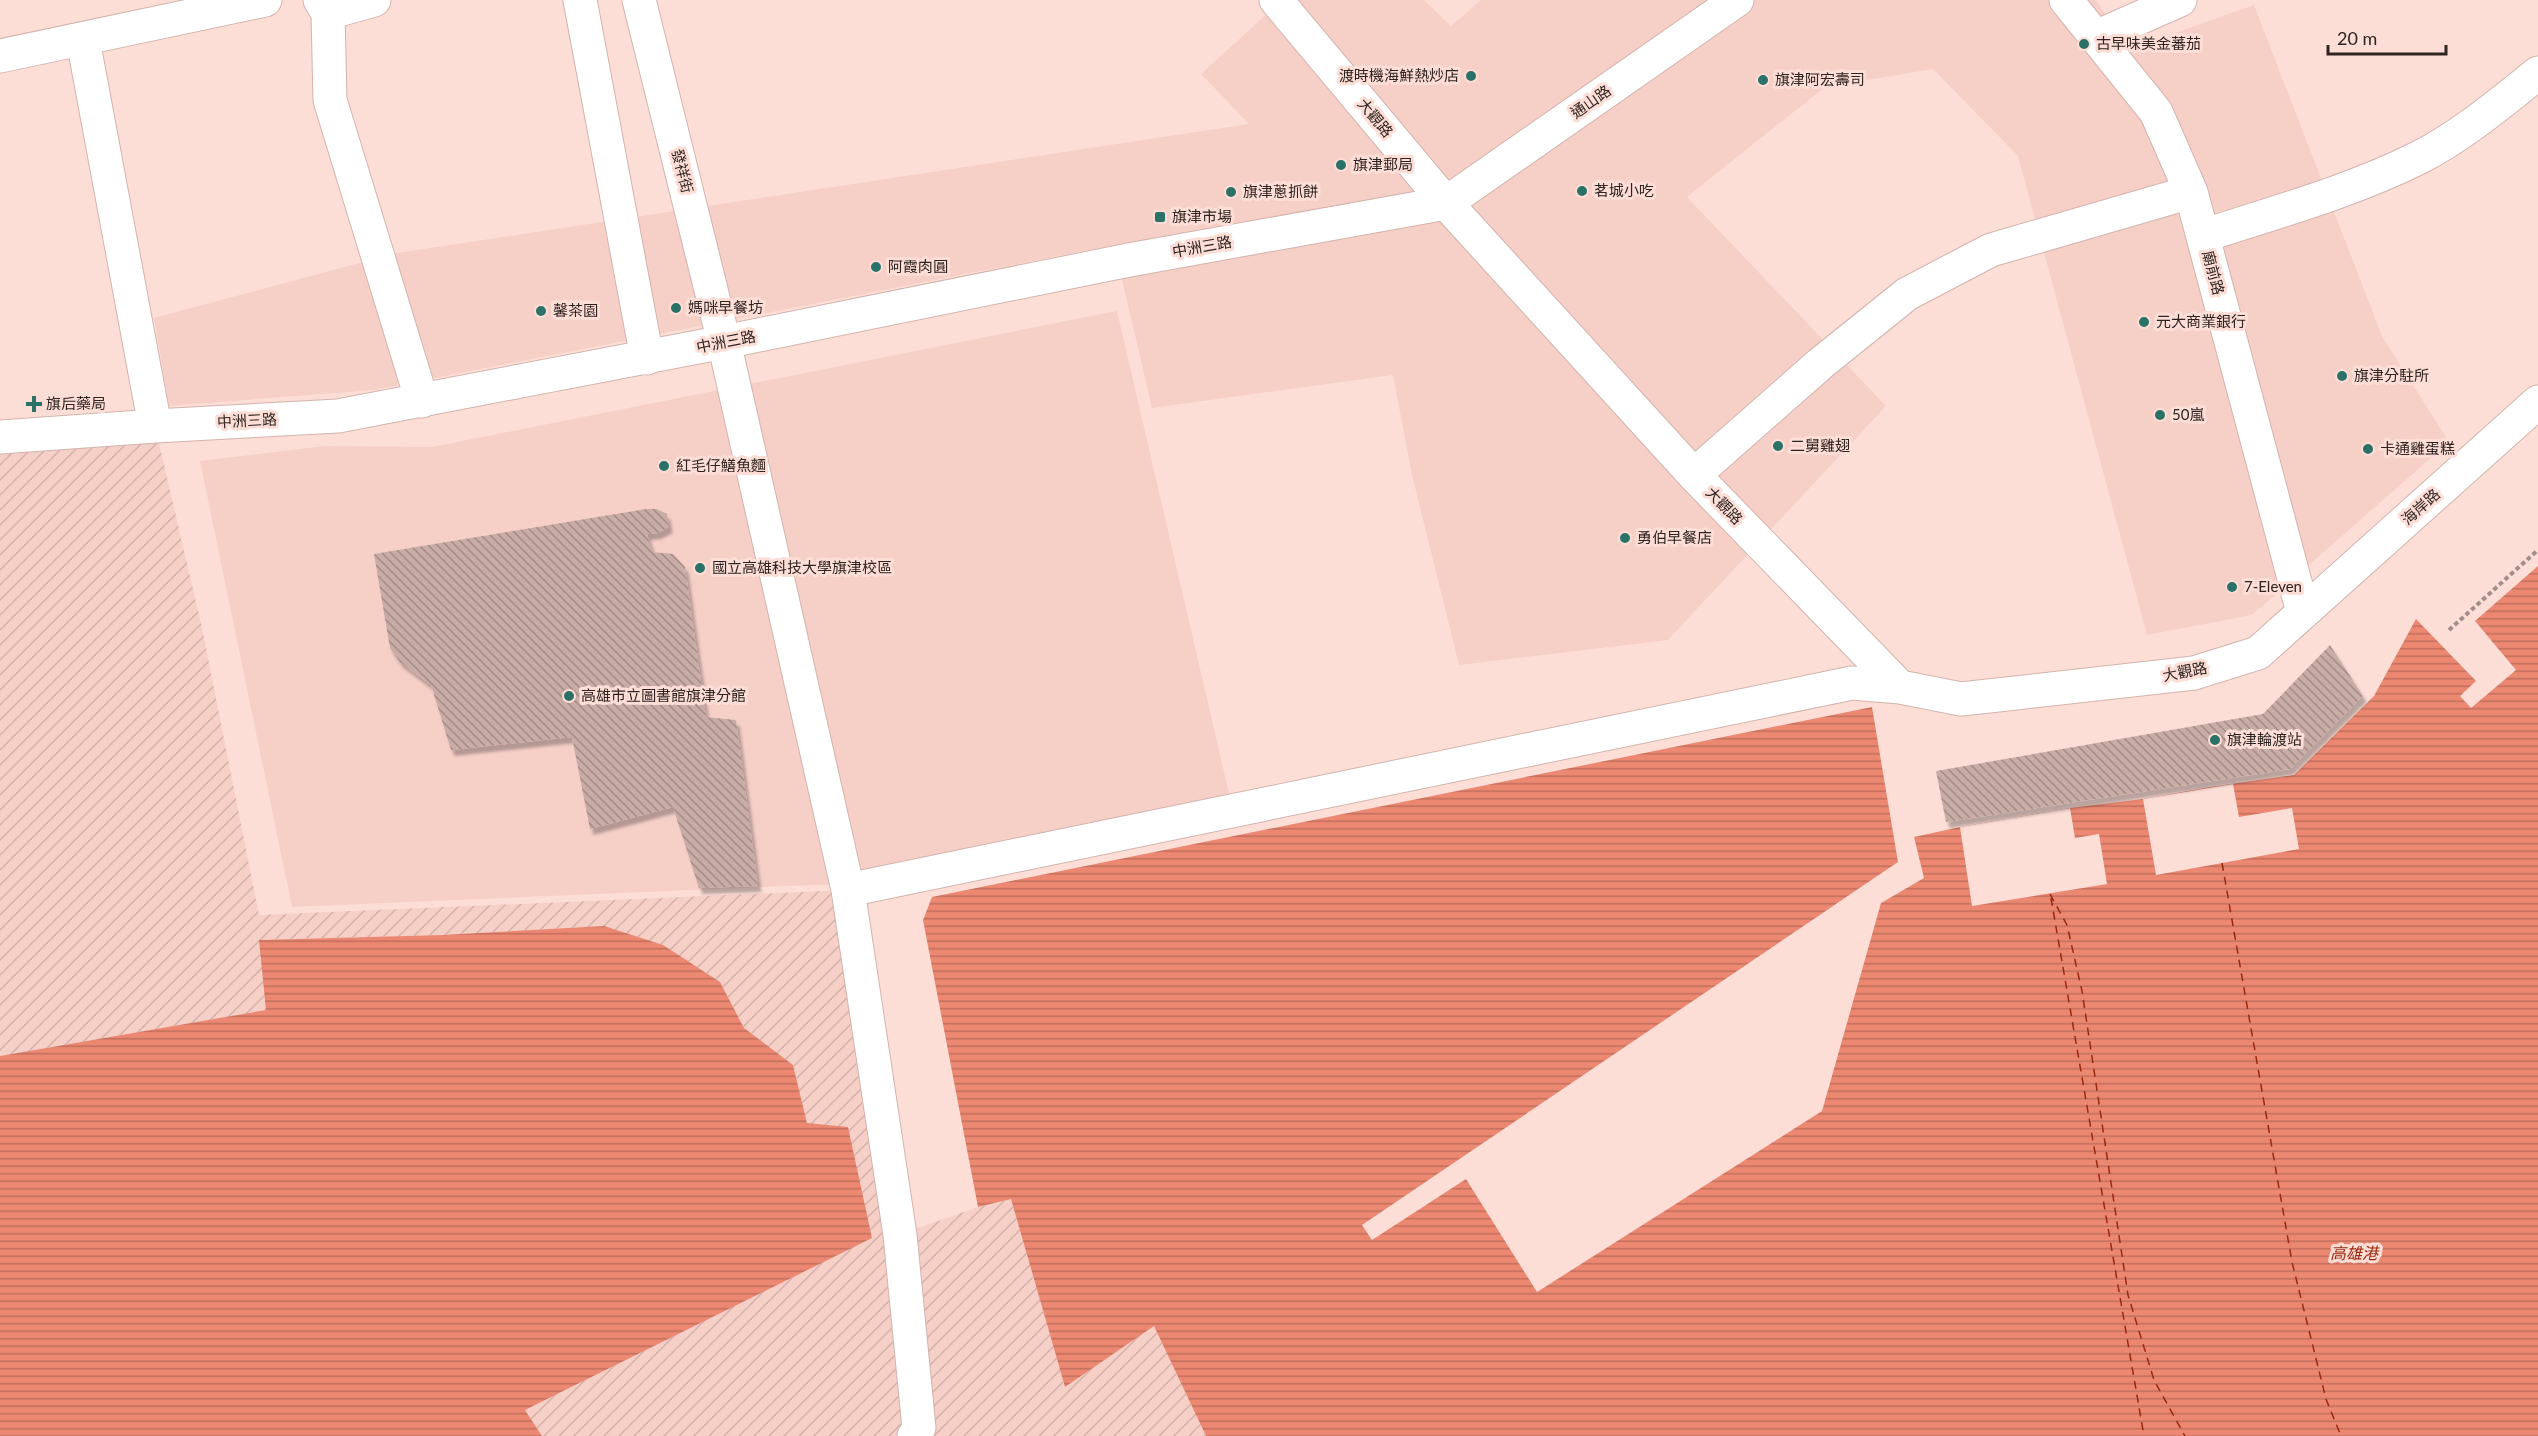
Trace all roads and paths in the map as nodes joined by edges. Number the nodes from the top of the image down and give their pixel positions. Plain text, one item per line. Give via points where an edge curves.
1 (265, 0) edge
2 (374, 0) edge
3 (580, 0) edge
4 (639, 0) edge
5 (1276, 0) edge
6 (1737, 0) edge
7 (2066, 0) edge
8 (2180, 0) edge
9 (324, 6) edge
10 (2096, 37) junction
11 (83, 40) junction
12 (0, 56) edge
13 (2538, 73) edge
14 (2191, 192) junction
15 (1446, 203) junction
16 (2203, 236) junction
17 (724, 342) junction
18 (647, 358) junction
19 (422, 400) junction
20 (2538, 402) edge
21 (155, 426) junction
22 (0, 437) edge
23 (1694, 475) junction
24 (2538, 550) edge
25 (2303, 612) junction
26 (2449, 630) dead end
27 (1900, 687) junction
28 (848, 890) junction
29 (914, 1436) edge

1 - 11 street
2 - 9 street
3 - 18 street
4 - 17 street, 發祥街
5 - 15 street, 大觀路
6 - 15 street, 通山路
7 - 10 street, 廟前路
8 - 10 street
9 - 19 street via 330,100
10 - 14 street, 廟前路 via 2156,112
11 - 12 street
11 - 21 street
13 - 16 street via 2491,111 2421,157 2375,177
14 - 16 street, 廟前路
14 - 23 street via 1991,250 1907,294
15 - 17 street, 中洲三路
15 - 23 street, 大觀路
16 - 25 street, 廟前路
17 - 18 street, 中洲三路
17 - 28 street, 發祥街
18 - 19 street, 中洲三路
19 - 21 street, 中洲三路 via 338,416
20 - 25 street, 海岸路
21 - 22 street, 中洲三路
23 - 27 street, 大觀路
24 - 26 path
25 - 27 street, 大觀路 via 2258,653 2194,673 1962,699
27 - 28 street via 1852,683
28 - 29 street, 發祥街 via 903,1260 919,1428

